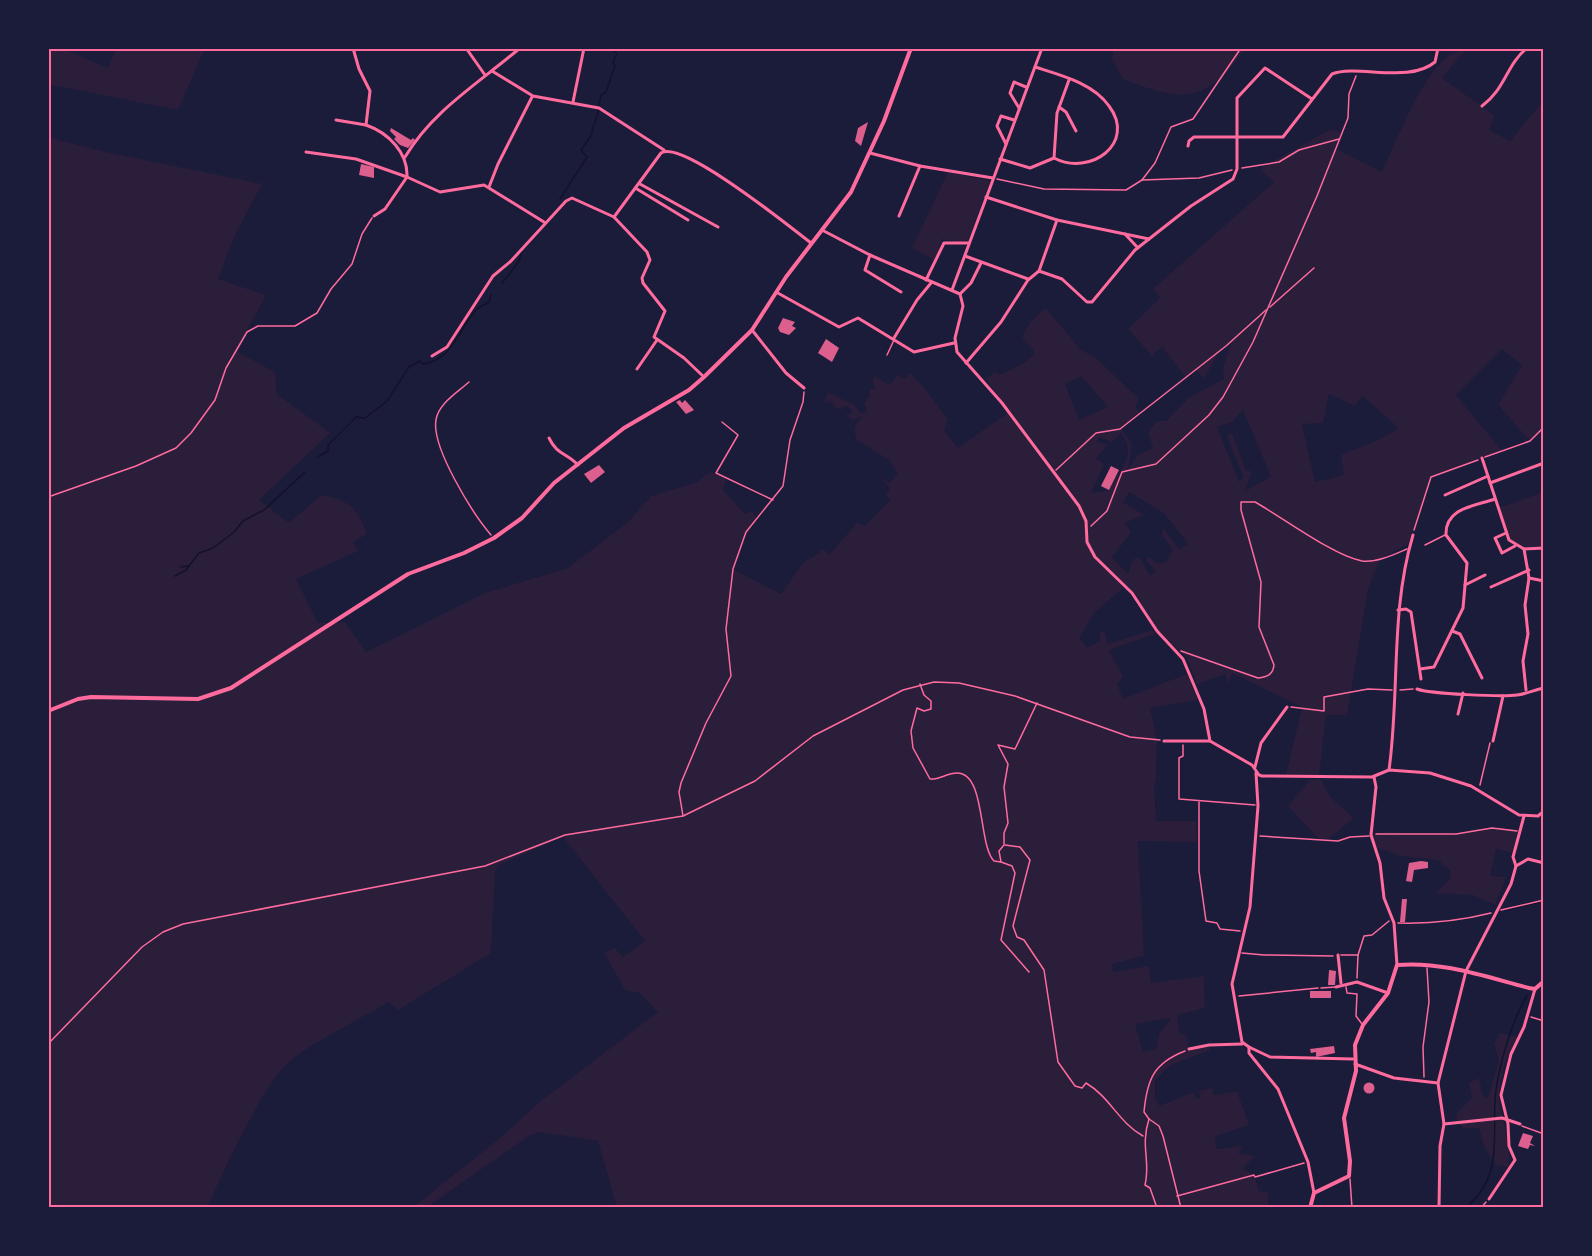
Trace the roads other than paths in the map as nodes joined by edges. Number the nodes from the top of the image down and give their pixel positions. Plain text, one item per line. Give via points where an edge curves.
1 (353, 48) edge
2 (466, 48) edge
3 (520, 48) edge
4 (584, 48) edge
5 (911, 48) edge
6 (1042, 48) edge
7 (1438, 48) edge
8 (1527, 48) edge
9 (1035, 67) junction
10 (492, 71) junction
11 (485, 75) junction
12 (1069, 80) junction
13 (1026, 87) junction
14 (532, 96) junction
15 (1312, 99) junction
16 (573, 102) junction
17 (1059, 106) junction
18 (1482, 106) dead end
19 (1019, 108) junction
20 (336, 120) dead end
21 (1014, 120) junction
22 (366, 125) junction
23 (1076, 131) dead end
24 (1237, 137) junction
25 (1005, 144) junction
26 (1188, 146) dead end
27 (663, 150) junction
28 (306, 152) dead end
29 (870, 153) junction
30 (405, 157) junction
31 (1054, 158) junction
32 (1000, 159) junction
33 (920, 166) junction
34 (407, 177) junction
35 (993, 178) junction
36 (640, 184) junction
37 (489, 187) junction
38 (637, 189) junction
39 (986, 197) junction
40 (374, 216) road end
41 (899, 216) dead end
42 (614, 217) junction
43 (688, 220) dead end
44 (1057, 220) junction
45 (544, 222) junction
46 (718, 227) dead end
47 (822, 230) junction
48 (1124, 233) junction
49 (1149, 239) junction
50 (811, 243) junction
51 (969, 243) junction
52 (1138, 248) junction
53 (870, 255) junction
54 (965, 256) junction
55 (981, 263) junction
56 (1039, 270) junction
57 (1028, 279) junction
58 (926, 280) junction
59 (932, 282) junction
60 (952, 290) junction
61 (776, 292) junction
62 (901, 292) dead end
63 (960, 294) junction
64 (751, 332) junction
65 (894, 338) junction
66 (657, 340) junction
67 (954, 343) junction
68 (432, 356) dead end
69 (887, 356) dead end
70 (966, 363) junction
71 (637, 369) dead end
72 (704, 377) junction
73 (804, 388) road end
74 (549, 438) dead end
75 (1482, 458) road end
76 (1544, 463) edge
77 (578, 465) junction
78 (1488, 477) junction
79 (1490, 483) junction
80 (1445, 495) dead end
81 (1495, 500) junction
82 (1506, 533) junction
83 (1413, 535) road end
84 (1446, 535) junction
85 (1425, 545) dead end
86 (1516, 546) junction
87 (1544, 548) edge
88 (1524, 549) junction
89 (1529, 570) junction
90 (1485, 575) dead end
91 (1529, 578) junction
92 (1544, 581) edge
93 (1465, 585) junction
94 (1491, 587) dead end
95 (1398, 610) junction
96 (1452, 631) junction
97 (1420, 669) junction
98 (1482, 678) dead end
99 (1421, 679) dead end
100 (1544, 688) edge
101 (1417, 689) road end
102 (1526, 690) junction
103 (1463, 693) junction
104 (1503, 696) junction
105 (1287, 707) road end
106 (48, 711) edge
107 (1458, 714) dead end
108 (1164, 741) road end
109 (1210, 741) junction
110 (1493, 741) road end
111 (1389, 770) junction
112 (1256, 771) junction
113 (1374, 777) junction
114 (1543, 813) edge
115 (1524, 816) junction
116 (1544, 863) edge
117 (1516, 866) junction
118 (1338, 956) road end
119 (1397, 965) junction
120 (1466, 971) junction
121 (1544, 981) edge
122 (1344, 983) junction
123 (1336, 987) joint
124 (1322, 988) road end
125 (1535, 989) junction
126 (1388, 993) junction
127 (1363, 1025) junction
128 (1244, 1044) junction
129 (1249, 1047) junction
130 (1189, 1049) road end
131 (1354, 1062) junction
132 (1438, 1083) junction
133 (1504, 1118) junction
134 (1444, 1124) junction
135 (1520, 1124) road end
136 (1314, 1193) junction
137 (1489, 1199) road end
138 (1310, 1208) edge
139 (1439, 1208) edge

1 - 22 street via 370,91
2 - 11 street
3 - 10 street
4 - 16 street
5 - 29 street
6 - 9 street
7 - 15 street via 1436,60 1430,66 1389,74 1332,74
8 - 18 street via 1513,64 1502,87
9 - 12 street
9 - 13 street
10 - 11 street
10 - 14 street
11 - 30 street via 438,114
12 - 17 street
12 - 31 street via 1084,85 1109,105 1116,120 1116,133 1112,146 1095,161 1073,165
13 - 19 street
13 - 19 street via 1014,82 1010,93
14 - 16 street
14 - 37 street
15 - 24 street via 1283,137
15 - 24 street via 1265,68 1237,98
16 - 27 street via 599,108
17 - 23 street
17 - 31 street
19 - 21 street
20 - 22 street
21 - 25 street
21 - 25 street via 1001,116 997,126
22 - 30 street via 398,147
24 - 26 street via 1194,137
24 - 49 street via 1237,169 1229,183
25 - 32 street
27 - 36 street
27 - 50 street via 706,167
28 - 34 street via 356,159
29 - 33 street
29 - 47 street via 851,192
30 - 34 street
31 - 32 street via 1030,168
32 - 35 street
33 - 35 street
33 - 41 street
34 - 37 street via 440,192 484,184
34 - 40 street via 385,209
35 - 39 street
36 - 38 street
36 - 46 street
37 - 45 street
38 - 42 street
38 - 43 street
39 - 44 street
39 - 51 street
42 - 45 street via 572,198
42 - 66 street via 650,256 643,283 665,311 654,333
44 - 48 street
44 - 56 street
45 - 68 street via 493,276 447,347
47 - 50 street
47 - 53 street
48 - 49 street
48 - 52 street
49 - 52 street
50 - 61 street
51 - 54 street
51 - 58 street via 944,243
52 - 56 street via 1090,303 1062,279
53 - 58 street
53 - 62 street via 865,270
54 - 55 street
54 - 60 street
55 - 57 street
55 - 63 street
56 - 57 street
57 - 70 street via 1001,322
58 - 59 street
59 - 60 street
59 - 65 street
60 - 63 street
61 - 64 street
61 - 65 street via 839,327 858,318
63 - 67 street via 963,306
64 - 72 street
64 - 73 street
65 - 67 street via 914,352
65 - 69 lane
66 - 71 street
66 - 72 street
67 - 70 street
70 - 109 street via 1002,403 1079,506 1089,549 1132,594 1157,631 1177,651 1204,709
72 - 77 street via 624,429
74 - 77 street via 557,452
75 - 78 street
76 - 79 street
77 - 106 street via 550,486 522,518 494,538 415,570 231,688 209,697 181,699 91,697
78 - 79 street
78 - 80 street
79 - 81 street
81 - 82 street
81 - 84 street via 1457,512 1447,522
82 - 86 street
82 - 86 street via 1495,538 1502,553
83 - 95 street
84 - 85 lane
84 - 93 street via 1467,563
86 - 88 street
87 - 88 street
88 - 89 street
89 - 91 street
89 - 94 street
90 - 93 street
91 - 92 street
91 - 102 street via 1525,605 1528,634 1523,661
93 - 96 street via 1463,608
95 - 97 street via 1411,612
95 - 111 street
96 - 97 street via 1434,667
96 - 98 street via 1460,634
97 - 99 street
100 - 102 street
101 - 103 street
102 - 104 street via 1521,695
103 - 104 street
103 - 107 street
104 - 110 street
105 - 112 street via 1261,743
108 - 109 street
109 - 112 street
111 - 113 street
111 - 115 street via 1458,780
112 - 113 street via 1262,776
112 - 128 street via 1257,836 1245,931 1233,975 1233,996
113 - 119 street via 1371,835 1384,898 1394,921
114 - 115 street
115 - 117 street via 1513,857
116 - 117 street via 1528,860
117 - 120 street
118 - 122 street
119 - 120 street
119 - 126 street
120 - 125 street
120 - 132 street
121 - 125 street
122 - 123 street
122 - 126 street via 1357,982
122 - 127 lane via 1347,993 1357,994 1356,1016
123 - 124 lane
125 - 133 street via 1502,1087
126 - 127 street
127 - 131 street via 1355,1045
128 - 129 street
128 - 130 street
129 - 131 street via 1270,1057
129 - 136 street via 1249,1053 1278,1089 1308,1162
131 - 132 street via 1394,1078
131 - 136 street via 1356,1071 1344,1118 1349,1176
132 - 134 street
133 - 134 street
133 - 135 street
133 - 137 street via 1515,1160
134 - 139 street
136 - 138 street

